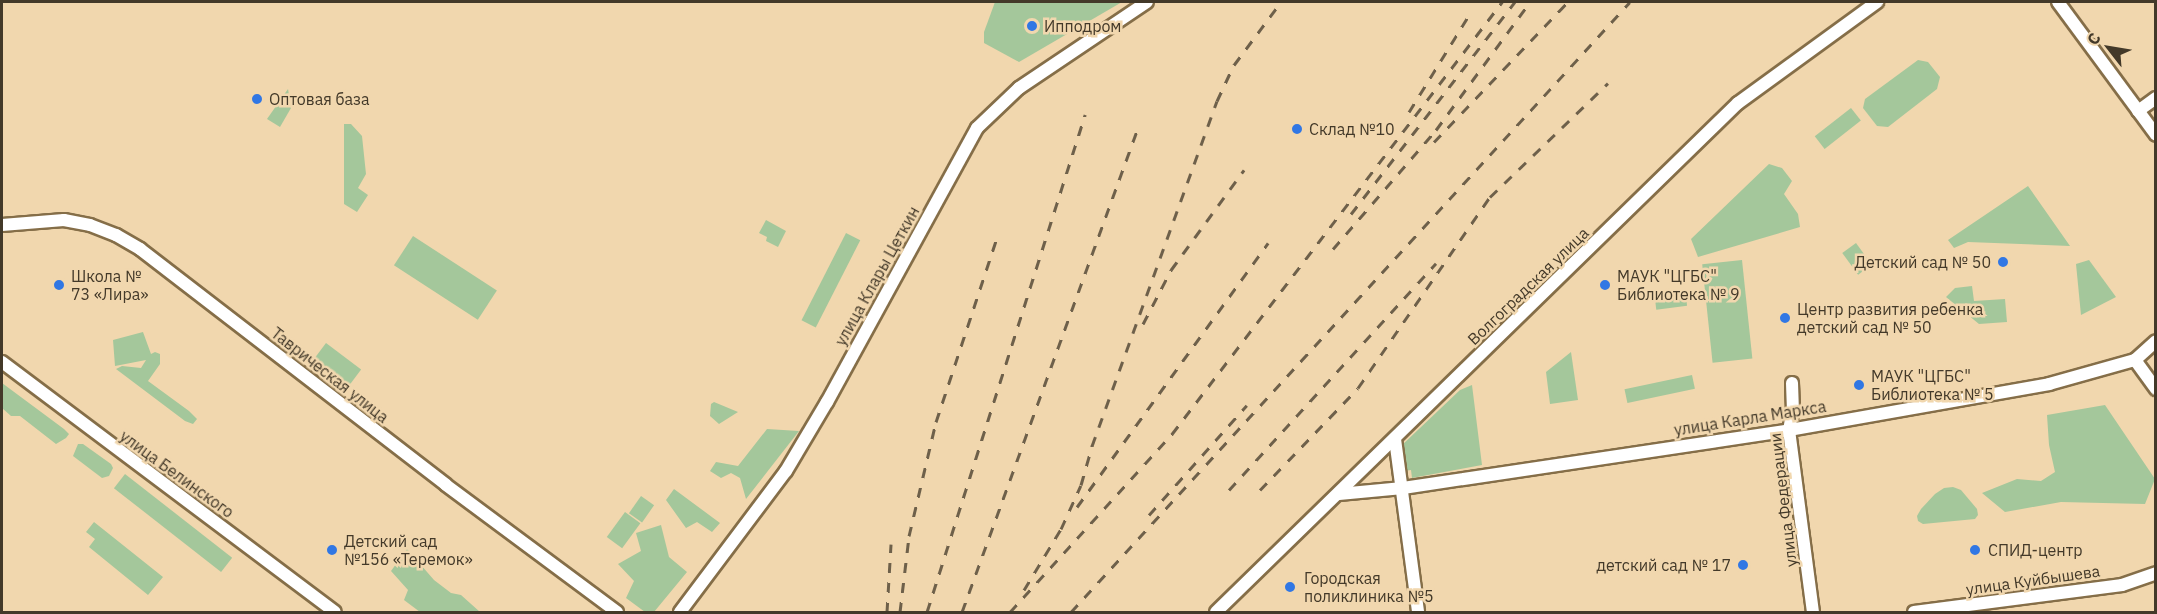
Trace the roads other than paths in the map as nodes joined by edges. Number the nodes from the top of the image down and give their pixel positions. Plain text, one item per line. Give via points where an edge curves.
1 (1148, 2) edge
2 (1877, 2) edge
3 (2058, 2) edge
4 (2156, 99) edge
5 (2138, 111) junction
6 (2156, 135) edge
7 (2, 225) edge
8 (2156, 341) edge
9 (2135, 360) junction
10 (2, 362) edge
11 (1792, 383) dead end
12 (2156, 389) edge
13 (1789, 430) junction
14 (1395, 439) junction
15 (1403, 488) junction
16 (1339, 494) junction
17 (2156, 573) edge
18 (335, 612) edge
19 (617, 612) edge
20 (680, 612) edge
21 (1216, 612) edge
22 (1418, 612) edge
23 (1813, 612) edge
24 (1914, 612) edge

1 - 20 street, улица Клары Цеткин via 1019,88 977,128 786,471
2 - 14 street, Волгоградская улица via 1738,104
3 - 5 street
4 - 5 street
5 - 6 street
7 - 19 street, Таврическая улица via 64,220 90,225 140,249
8 - 9 street, улица Карла Маркса
9 - 12 street
9 - 13 street, улица Карла Маркса via 2049,384
10 - 18 street, улица Белинского
11 - 13 street, улица Федерации
13 - 15 street, улица Карла Маркса
13 - 23 street, улица Федерации
14 - 15 street
14 - 16 street, Волгоградская улица
15 - 16 street, улица Карла Маркса
15 - 22 street
16 - 21 street, Волгоградская улица
17 - 24 street, улица Куйбышева via 2122,585

